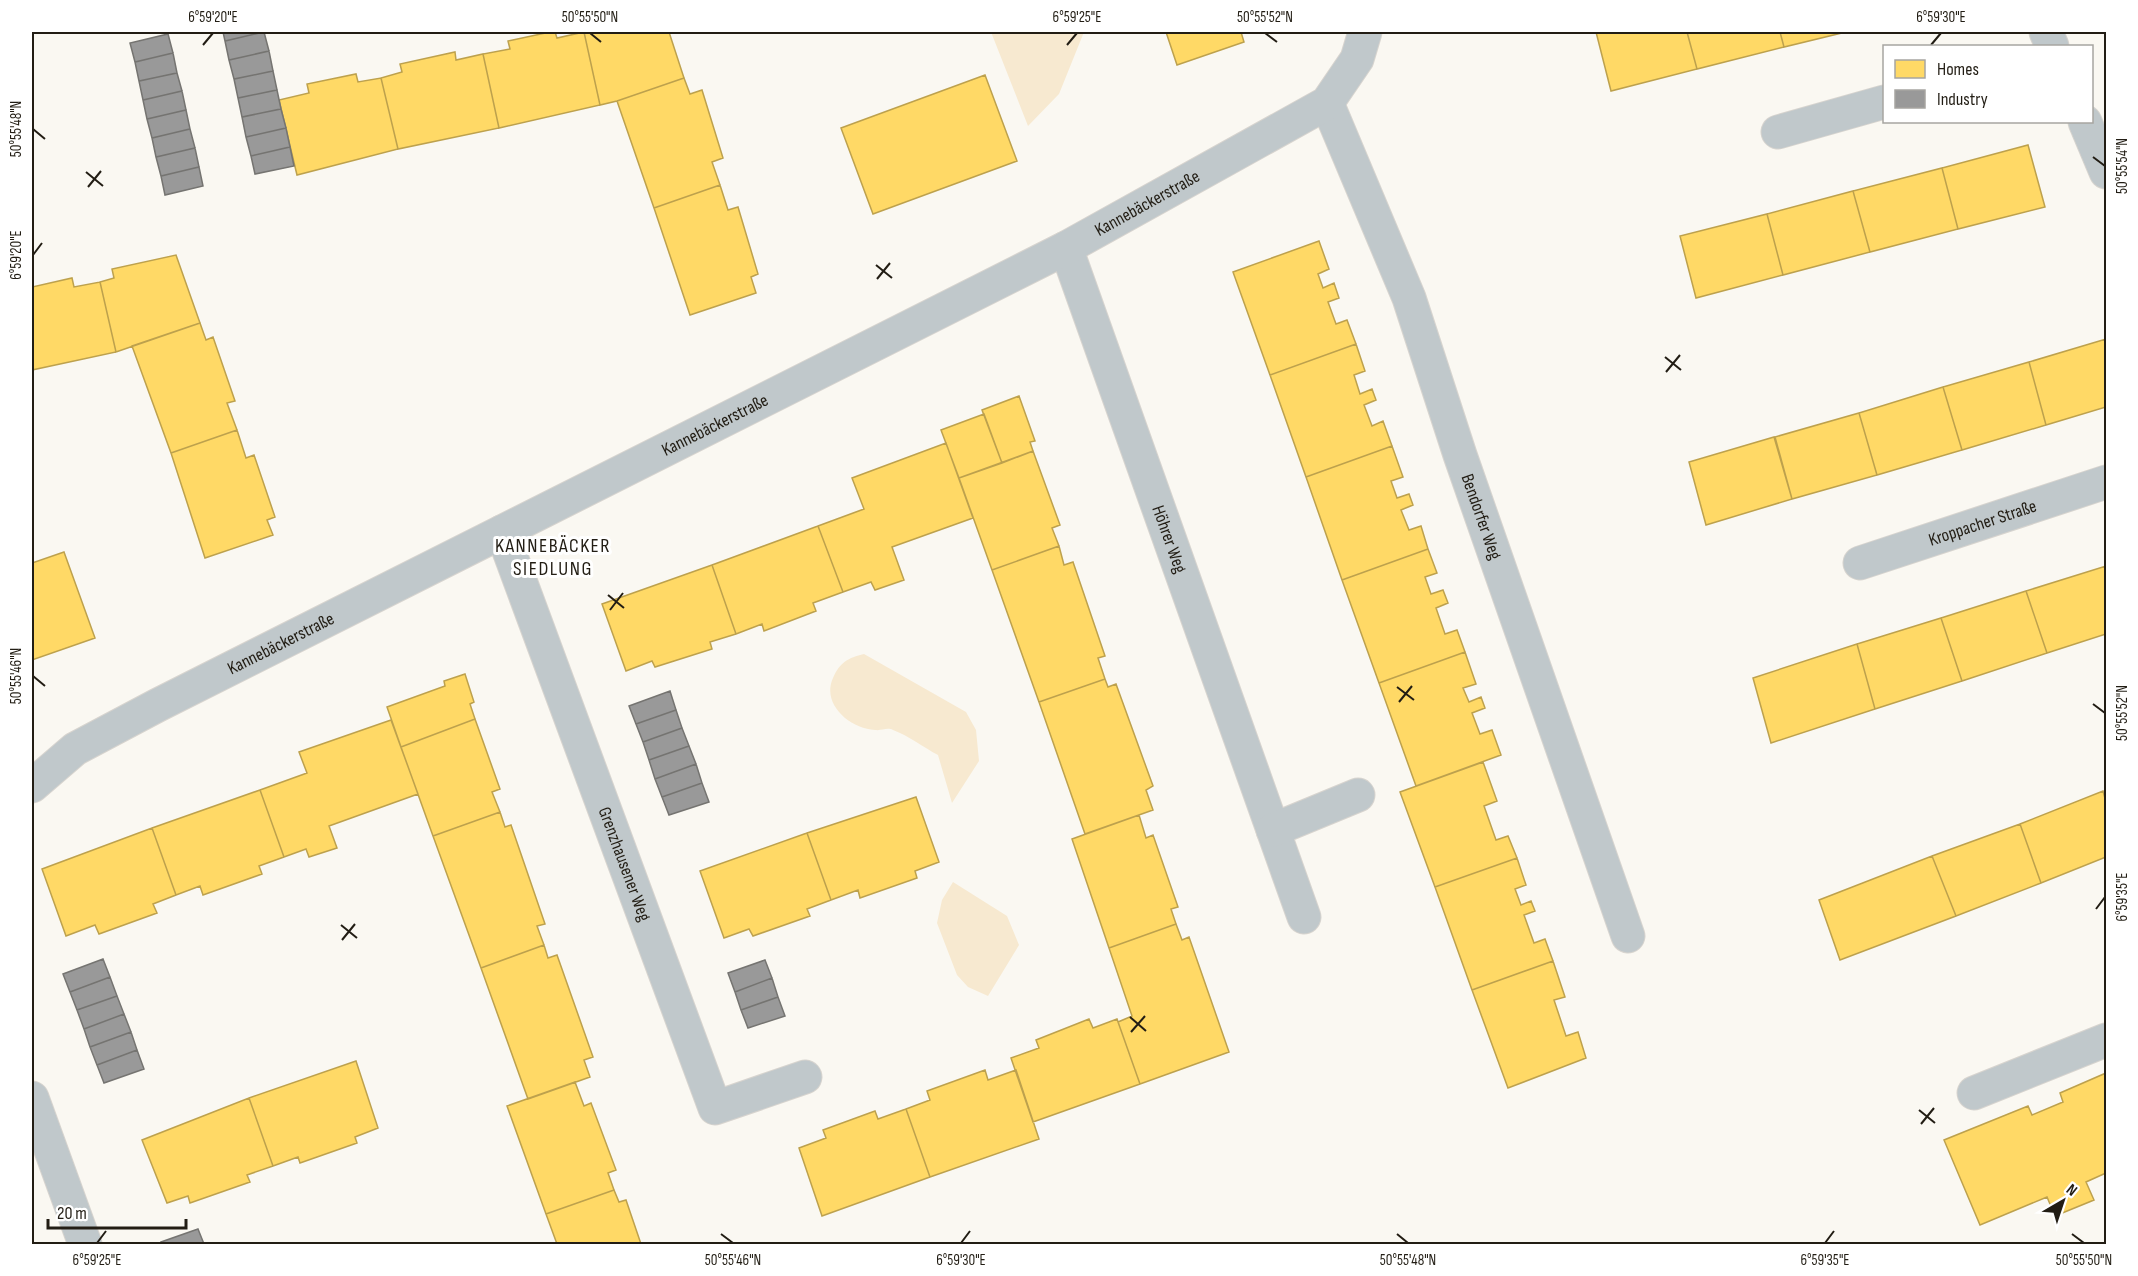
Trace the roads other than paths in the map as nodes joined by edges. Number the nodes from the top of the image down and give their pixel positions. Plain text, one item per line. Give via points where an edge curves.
1 (1365, 32) edge
2 (1883, 102) edge
3 (1327, 103) junction
4 (2085, 123) edge
5 (1778, 132) dead end
6 (2106, 172) edge
7 (1066, 248) junction
8 (2106, 482) edge
9 (502, 532) junction
10 (1860, 563) dead end
11 (32, 786) edge
12 (1358, 795) dead end
13 (1273, 830) junction
14 (1304, 917) dead end
15 (1628, 936) dead end
16 (2106, 1040) edge
17 (805, 1077) dead end
18 (1974, 1093) dead end
19 (32, 1098) edge
20 (85, 1245) edge

1 - 3 street, Kannebäckerstraße via 1357,59
2 - 5 street
3 - 7 street, Kannebäckerstraße
3 - 15 street, Bendorfer Weg via 1409,298
4 - 6 street
7 - 9 street, Kannebäckerstraße
7 - 13 street, Höhrer Weg
8 - 10 street, Kroppacher Straße
9 - 11 street, Kannebäckerstraße via 75,749
9 - 17 street, Grenzhausener Weg via 715,1108
12 - 13 street
13 - 14 street, Höhrer Weg
16 - 18 street
19 - 20 street

